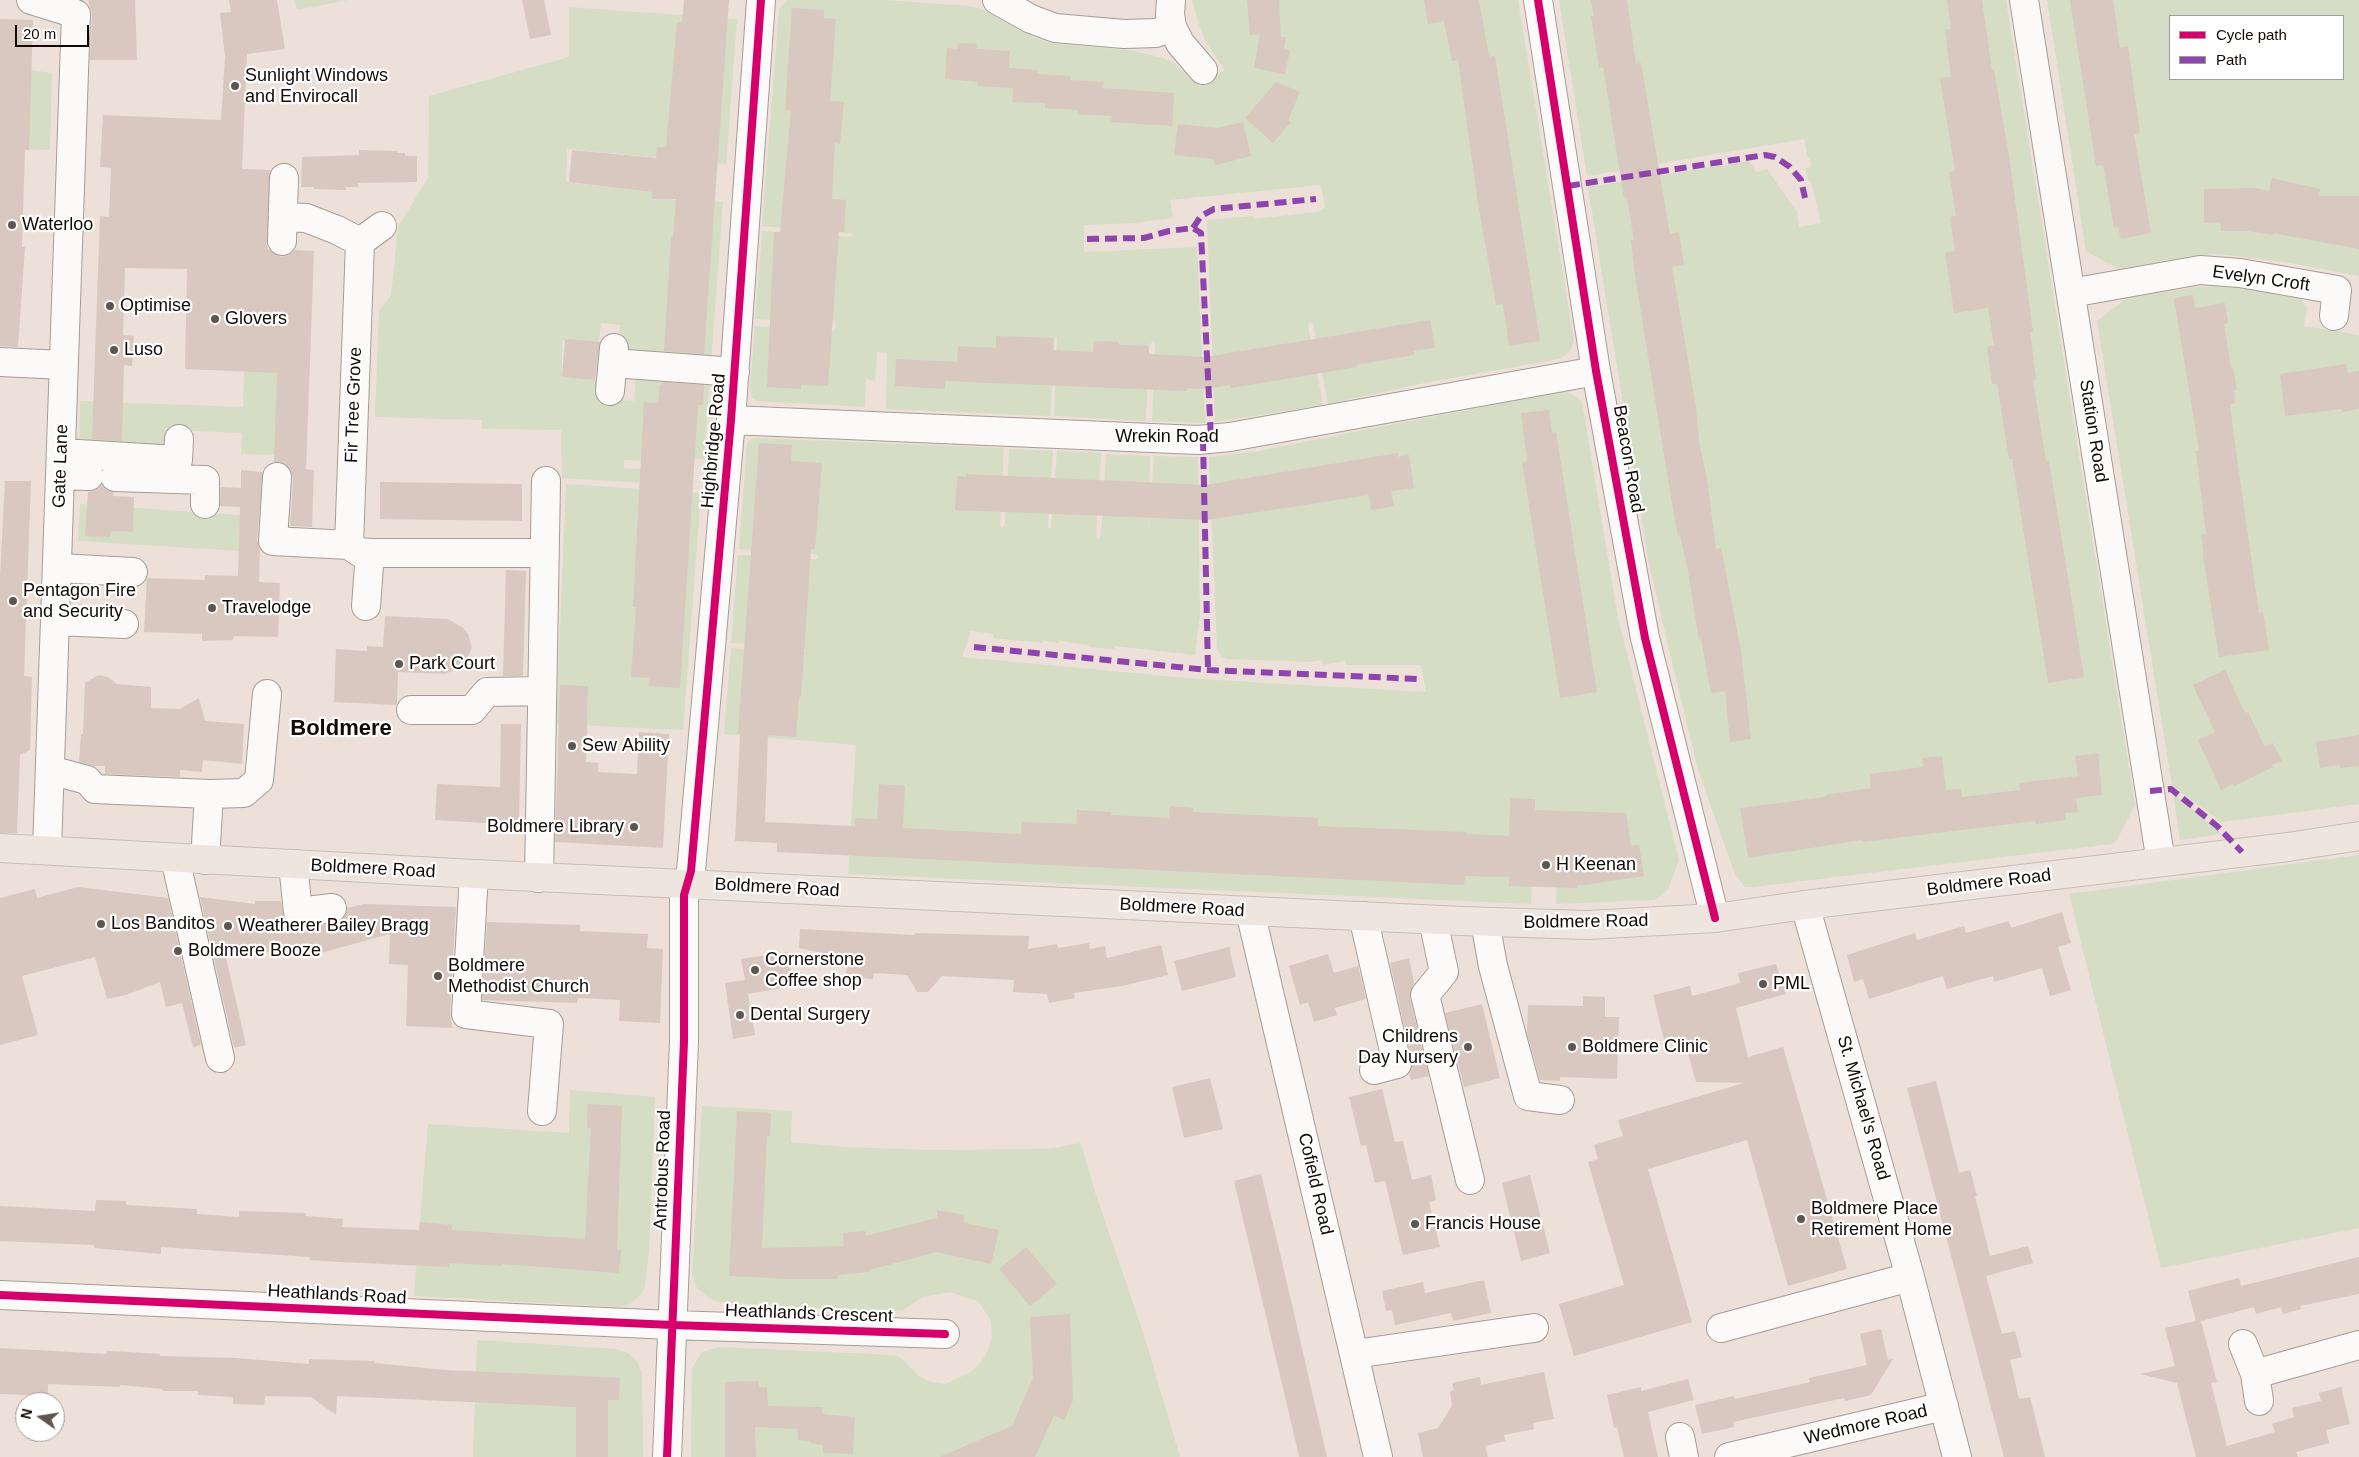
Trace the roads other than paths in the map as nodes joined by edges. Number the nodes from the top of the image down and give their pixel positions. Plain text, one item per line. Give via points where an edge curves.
1 (31, 0) edge
2 (761, 0) edge
3 (998, 0) edge
4 (1171, 0) edge
5 (1538, 0) edge
6 (2024, 0) edge
7 (1172, 27) junction
8 (1203, 70) dead end
9 (284, 178) dead end
10 (382, 226) dead end
11 (349, 236) junction
12 (2071, 293) junction
13 (2334, 316) dead end
14 (0, 362) edge
15 (64, 365) junction
16 (1596, 371) junction
17 (734, 372) junction
18 (610, 391) dead end
19 (731, 420) junction
20 (179, 439) dead end
21 (61, 464) junction
22 (276, 477) dead end
23 (546, 481) dead end
24 (205, 504) dead end
25 (360, 549) junction
26 (543, 553) junction
27 (58, 568) junction
28 (133, 572) dead end
29 (366, 606) dead end
30 (56, 621) junction
31 (124, 624) dead end
32 (542, 691) junction
33 (267, 694) dead end
34 (411, 710) dead end
35 (50, 770) junction
36 (209, 794) junction
37 (2359, 836) edge
38 (0, 848) edge
39 (48, 850) junction
40 (175, 858) junction
41 (205, 860) junction
42 (2162, 862) junction
43 (293, 864) junction
44 (474, 874) junction
45 (539, 878) junction
46 (686, 884) junction
47 (1805, 905) junction
48 (332, 908) dead end
49 (1250, 911) junction
50 (1363, 916) junction
51 (1715, 918) junction
52 (1433, 920) junction
53 (1485, 922) junction
54 (220, 1058) dead end
55 (1374, 1070) dead end
56 (1560, 1100) dead end
57 (542, 1111) dead end
58 (1470, 1180) dead end
59 (1910, 1277) junction
60 (0, 1295) edge
61 (672, 1325) junction
62 (1534, 1328) dead end
63 (1721, 1328) dead end
64 (945, 1334) dead end
65 (2243, 1344) dead end
66 (2359, 1345) edge
67 (1355, 1354) junction
68 (2254, 1374) junction
69 (2259, 1402) dead end
70 (1944, 1406) junction
71 (667, 1457) edge
72 (1378, 1457) edge
73 (1729, 1457) edge
74 (1957, 1457) edge

1 - 15 street, Gate Lane via 76,14
2 - 17 street, Highbridge Road
3 - 7 street via 1031,19 1055,28 1124,34 1156,33
4 - 7 street
5 - 16 street, Beacon Road
6 - 12 street, Station Road
7 - 8 street via 1180,43
9 - 11 street via 283,229 306,218
10 - 11 street
11 - 25 street, Fir Tree Grove
12 - 13 street, Evelyn Croft via 2200,270 2240,273 2337,290
12 - 42 street, Station Road
14 - 15 street
15 - 21 street, Gate Lane
16 - 19 street, Wrekin Road via 1230,437 1198,440
16 - 51 street, Beacon Road via 1645,638
17 - 18 street via 613,356
17 - 19 street, Highbridge Road
19 - 46 street, Highbridge Road via 691,871
20 - 21 street via 178,460
21 - 24 street via 102,477 205,480
21 - 27 street, Gate Lane
22 - 25 street via 273,541
23 - 26 street
25 - 26 street
25 - 29 street, Fir Tree Grove
26 - 32 street
27 - 28 street
27 - 30 street, Gate Lane
30 - 31 street
30 - 35 street, Gate Lane
32 - 34 street via 487,692 472,710
32 - 45 street
33 - 36 street via 259,780 244,793
35 - 36 street via 87,780 94,788
35 - 39 street, Gate Lane
36 - 41 street
37 - 42 main road, Boldmere Road
38 - 39 main road, Boldmere Road
39 - 40 main road, Boldmere Road
40 - 41 main road, Boldmere Road
40 - 54 street
41 - 43 main road, Boldmere Road
42 - 47 main road, Boldmere Road
43 - 44 main road, Boldmere Road
43 - 48 street via 298,912
44 - 45 main road, Boldmere Road
44 - 57 street via 466,1014 549,1024
45 - 46 main road, Boldmere Road
46 - 49 main road, Boldmere Road
46 - 61 street, Antrobus Road via 684,1041
47 - 51 main road, Boldmere Road
47 - 59 street, St. Michael's Road
49 - 50 main road, Boldmere Road
49 - 67 street, Cofield Road
50 - 52 main road, Boldmere Road
50 - 55 street via 1397,1064
51 - 53 main road, Boldmere Road via 1587,925
52 - 53 main road, Boldmere Road
52 - 58 street via 1444,972 1425,995
53 - 56 street via 1493,966 1528,1096
59 - 63 street
59 - 70 street, St. Michael's Road
60 - 61 street, Heathlands Road
61 - 64 street, Heathlands Crescent
61 - 71 street, Antrobus Road
62 - 67 street
65 - 68 street
66 - 68 street
67 - 72 street, Cofield Road
68 - 69 street
70 - 73 street, Wedmore Road
70 - 74 street, St. Michael's Road

